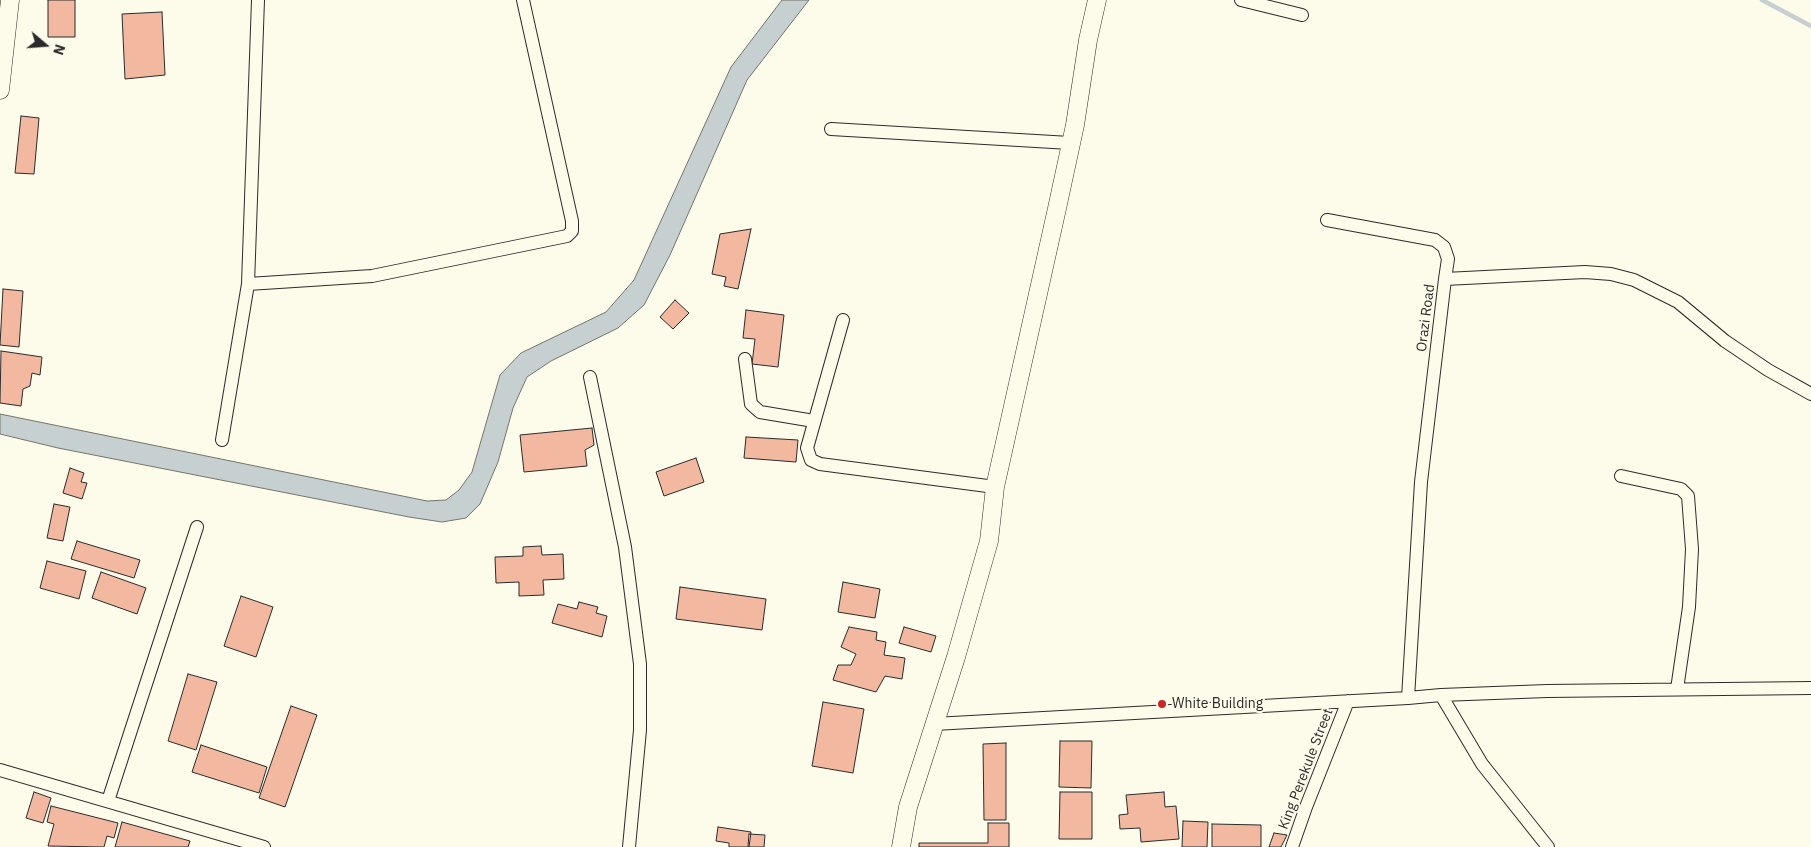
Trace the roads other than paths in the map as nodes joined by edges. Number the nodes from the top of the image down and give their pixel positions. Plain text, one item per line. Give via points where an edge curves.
1 (10, 0) edge
2 (258, 0) edge
3 (523, 0) edge
4 (1097, 0) edge
5 (1241, 0) edge
6 (1302, 15) dead end
7 (0, 90) edge
8 (831, 129) dead end
9 (1070, 144) junction
10 (1327, 220) dead end
11 (1445, 279) junction
12 (248, 284) junction
13 (843, 320) dead end
14 (745, 359) dead end
15 (590, 377) dead end
16 (1811, 394) edge
17 (814, 422) junction
18 (222, 440) dead end
19 (1622, 476) dead end
20 (995, 487) junction
21 (197, 527) dead end
22 (1811, 688) edge
23 (1677, 689) junction
24 (1441, 694) junction
25 (1408, 698) junction
26 (1348, 701) junction
27 (934, 724) junction
28 (0, 770) edge
29 (108, 801) junction
30 (264, 847) edge
31 (629, 847) edge
32 (901, 847) edge
33 (1292, 847) edge
34 (1548, 847) edge

1 - 7 street
2 - 12 street
3 - 12 street via 572,231 566,236 372,276
4 - 9 street
5 - 6 street
8 - 9 street
9 - 20 street
10 - 11 street via 1435,240 1444,247 1448,259
11 - 16 street, Orazi Road via 1585,272 1634,280 1678,302 1726,341
11 - 25 street, Orazi Road via 1421,482
12 - 18 street
13 - 17 street
14 - 17 street via 751,404 760,412
15 - 31 street via 624,547 640,664 640,730
17 - 20 street via 807,448 811,460 820,464
19 - 23 street via 1681,489 1688,496 1692,549 1689,607
20 - 27 street via 989,541
21 - 29 street
22 - 23 street
23 - 24 street
24 - 25 street
24 - 34 street via 1482,764
25 - 26 street
26 - 27 street
26 - 33 street, King Perekule Street
27 - 32 street via 908,807
28 - 29 street
29 - 30 street

